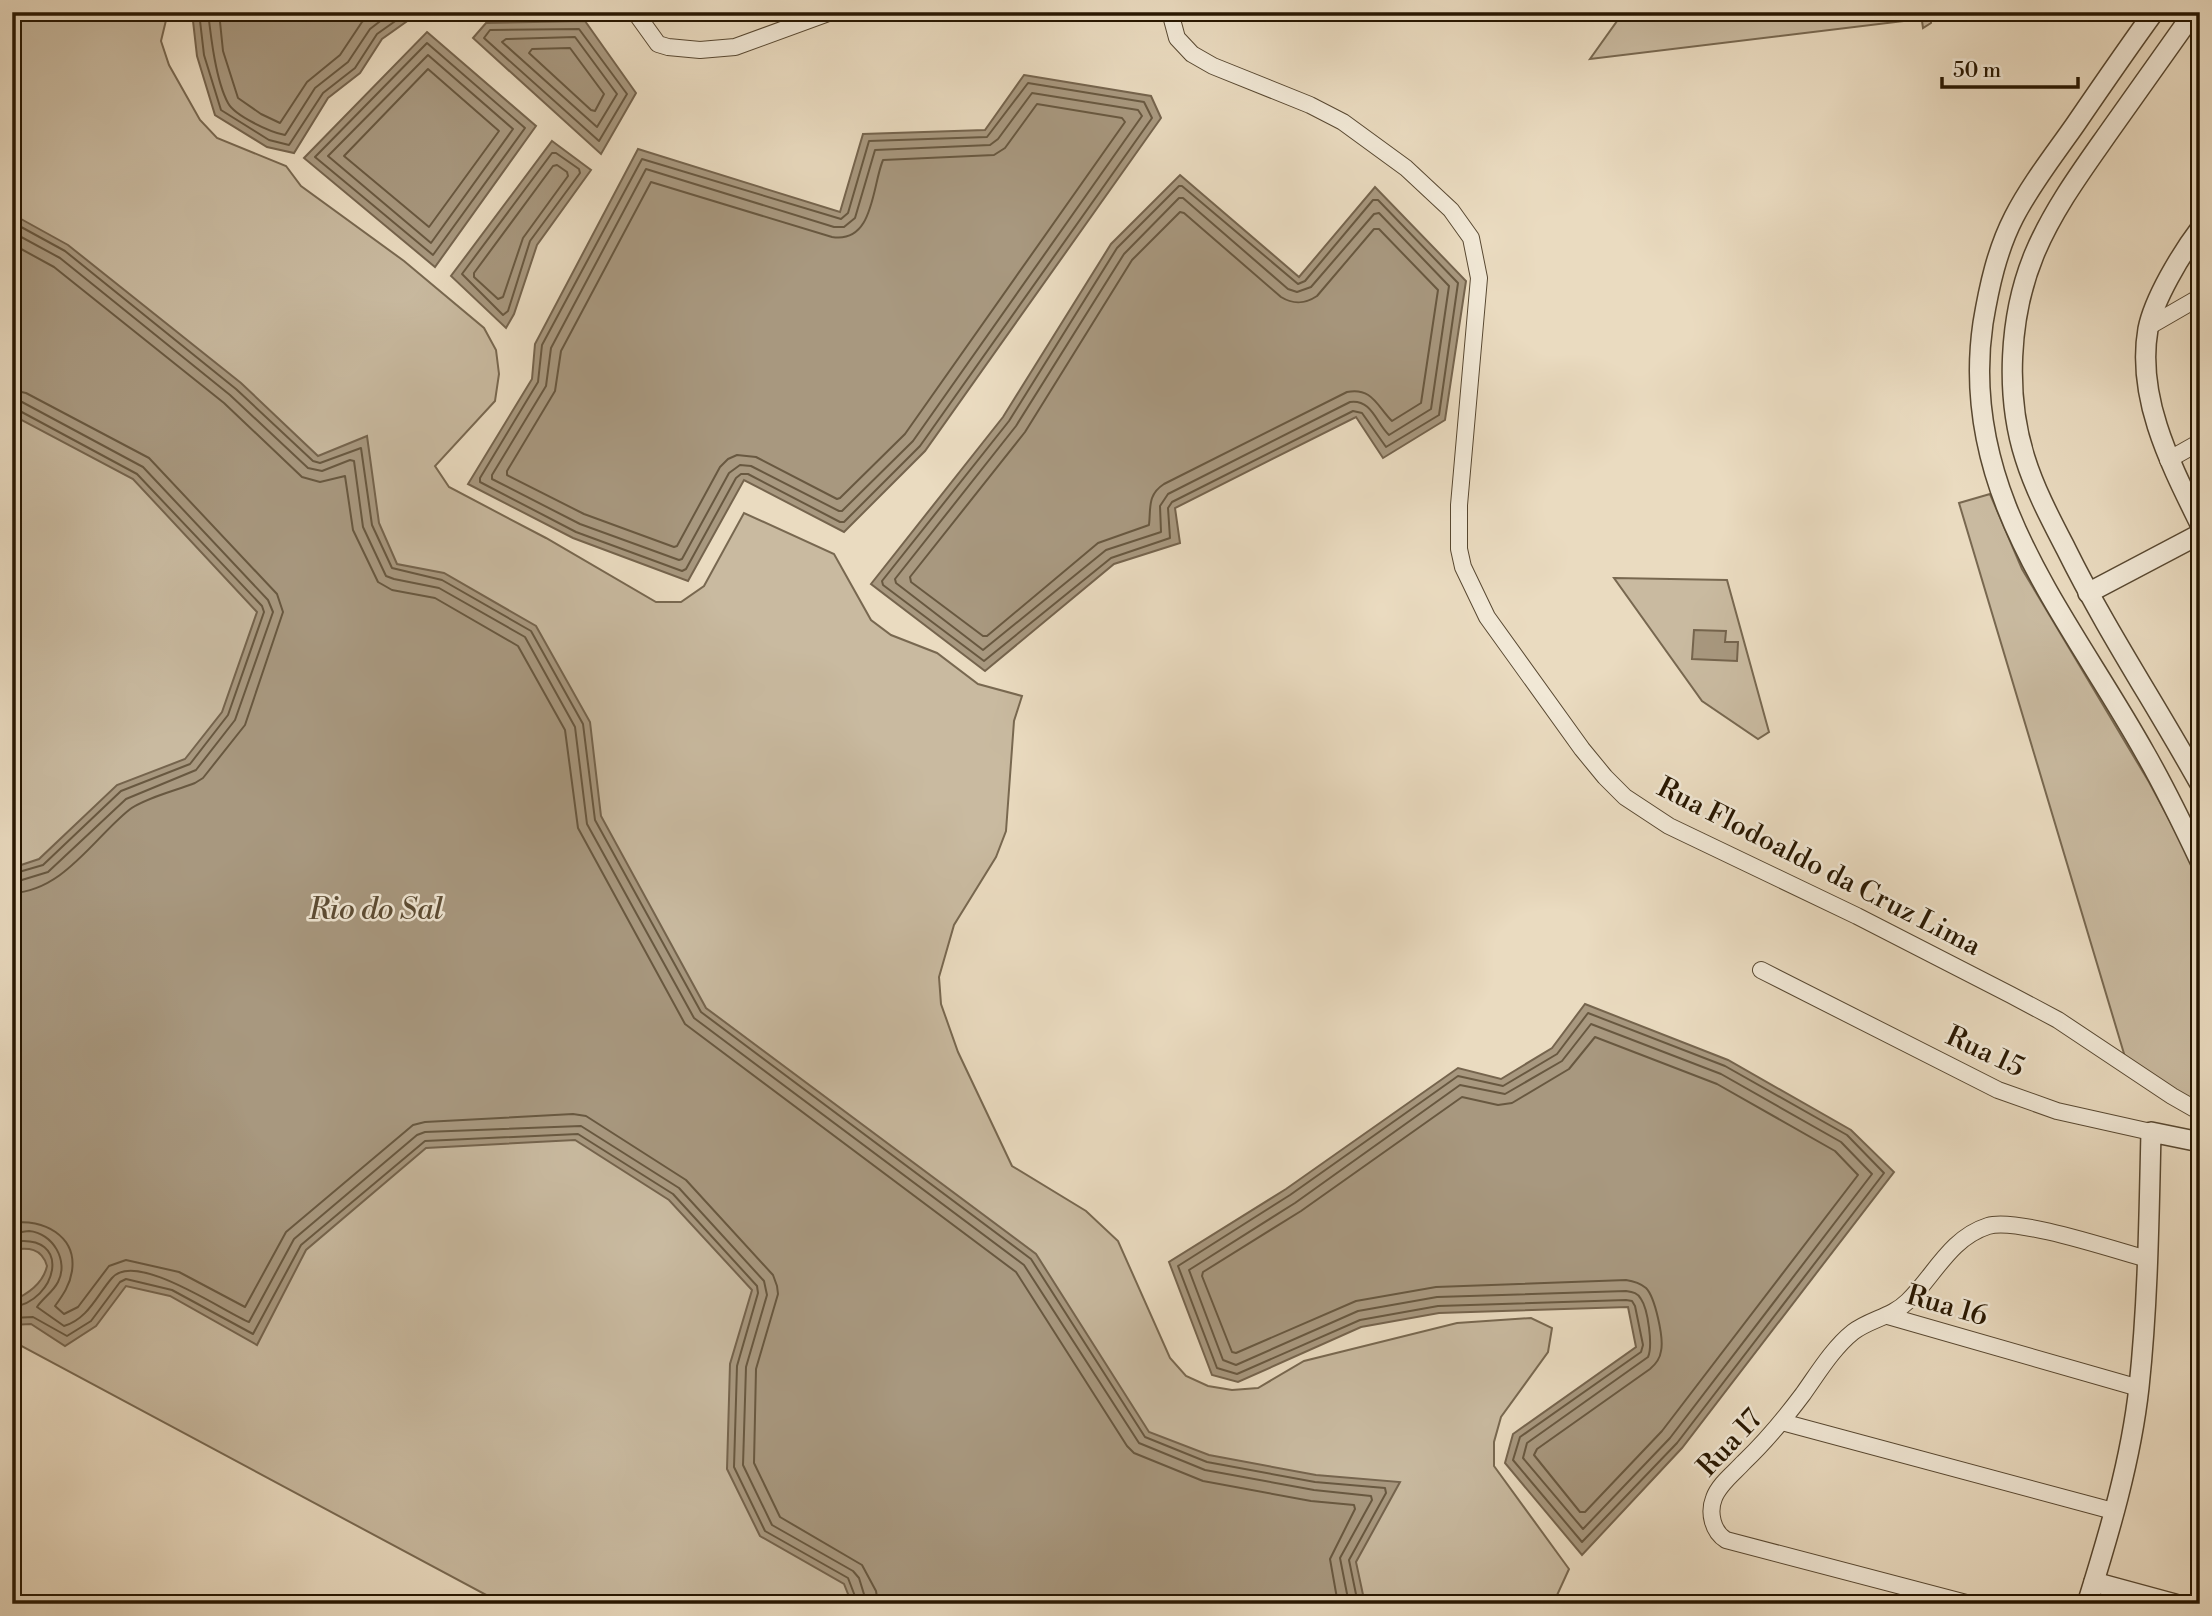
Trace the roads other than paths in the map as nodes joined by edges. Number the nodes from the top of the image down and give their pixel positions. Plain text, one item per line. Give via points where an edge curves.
1 (635, 12) edge
2 (831, 12) edge
3 (1170, 12) edge
4 (2154, 12) edge
5 (2194, 12) edge
6 (2138, 34) junction
7 (2166, 52) junction
8 (2200, 229) edge
9 (2200, 297) edge
10 (2148, 327) junction
11 (2200, 442) edge
12 (2168, 460) junction
13 (2200, 524) edge
14 (2200, 534) edge
15 (2088, 593) junction
16 (2200, 784) edge
17 (2200, 862) edge
18 (1761, 970) dead end
19 (2200, 1112) edge
20 (2151, 1132) junction
21 (2200, 1142) edge
22 (2147, 1259) junction
23 (1888, 1315) junction
24 (2139, 1388) junction
25 (1782, 1422) junction
26 (2113, 1511) junction
27 (2094, 1582) junction
28 (1970, 1604) edge
29 (2087, 1604) edge
30 (2175, 1604) edge

1 - 2 street via 658,44 711,50 736,47
3 - 19 street, Rua Flodoaldo da Cruz Lima via 1177,38 1192,54 1343,122 1406,168 1451,210 1471,238 1479,285 1459,505 1463,567 1487,617 1605,777 1625,797 1669,826 2011,995
4 - 6 street
5 - 7 street
6 - 7 street
6 - 17 street via 2037,178 2000,252 1988,293 1979,361 1981,410 1991,463 2026,552 2145,752
7 - 15 street via 2053,217 2034,256 2014,342 2014,392 2024,456
8 - 10 street via 2163,290
9 - 10 street
10 - 12 street via 2151,403
11 - 12 street
12 - 13 street
14 - 15 street
15 - 16 street
18 - 20 street, Rua 15 via 1998,1090 2057,1111
20 - 21 street, Rua 15
20 - 22 street
22 - 23 street via 2020,1225 1997,1224 1969,1234 1907,1303
22 - 24 street
23 - 24 street, Rua 16
23 - 25 street, Rua 16 via 1852,1333
24 - 26 street
25 - 26 street, Rua 17
25 - 28 street, Rua 17 via 1714,1497 1711,1515 1719,1535 1740,1545
26 - 27 street
27 - 29 street
27 - 30 street

